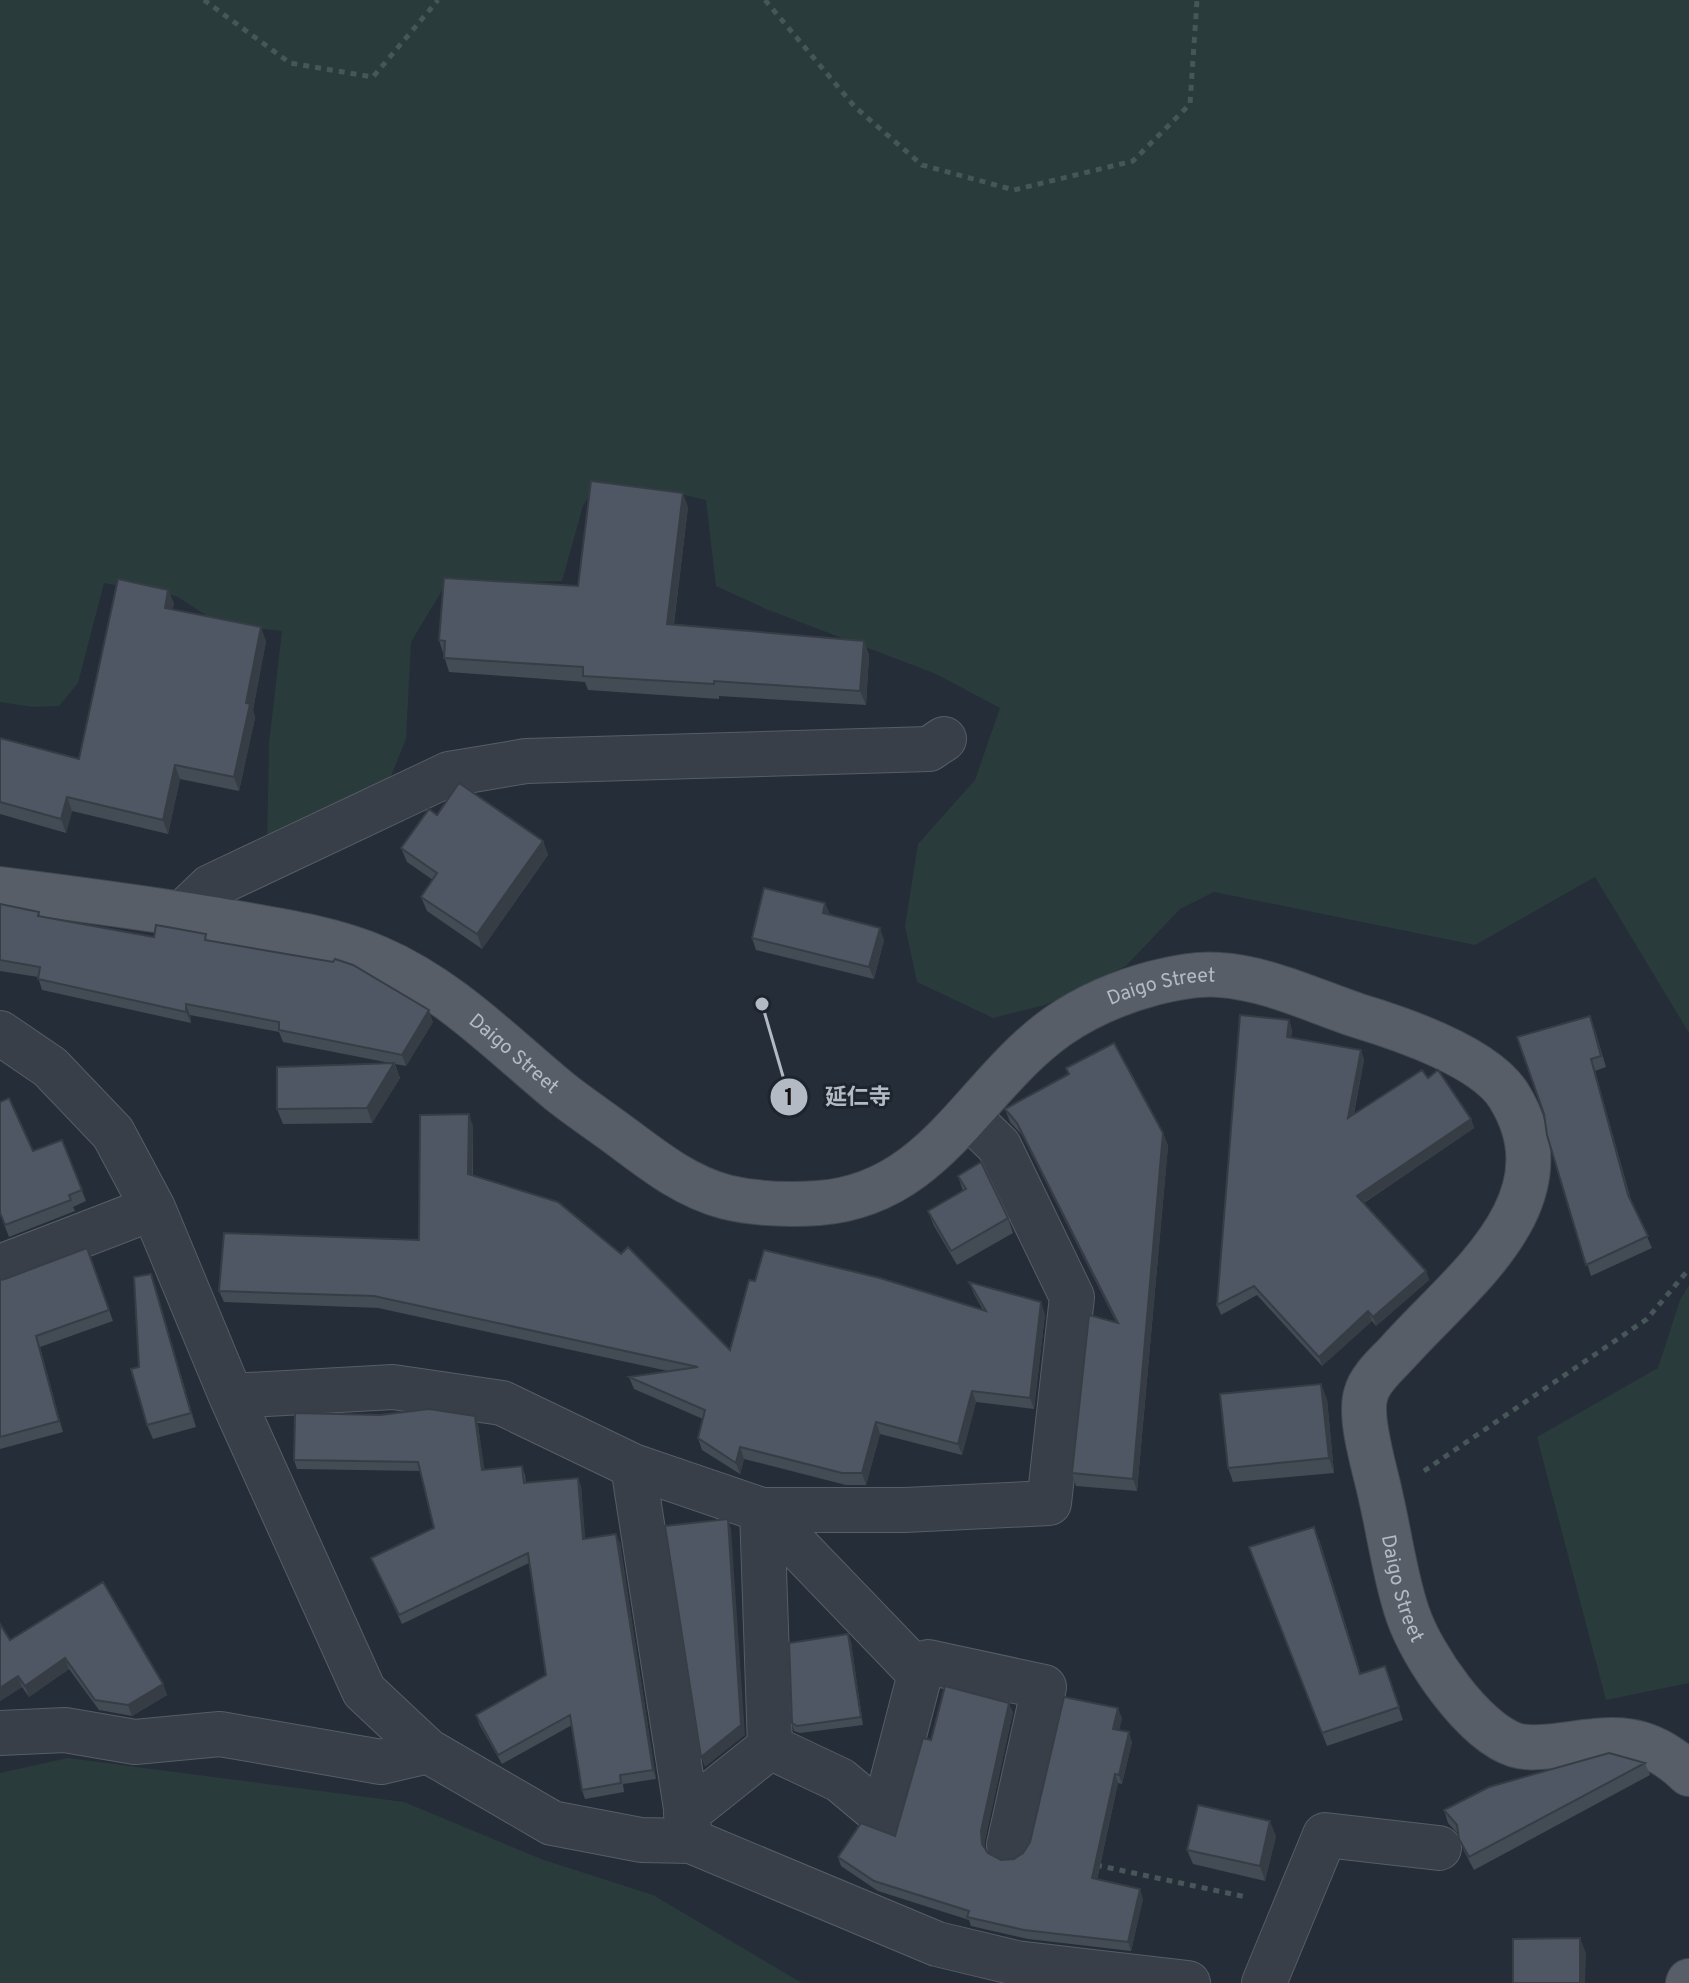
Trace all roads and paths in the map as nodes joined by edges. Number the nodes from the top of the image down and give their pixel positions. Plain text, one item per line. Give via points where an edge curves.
1 (204, 0) edge
2 (438, 0) edge
3 (765, 0) edge
4 (1197, 0) edge
5 (944, 739) dead end
6 (0, 889) edge
7 (183, 913) junction
8 (0, 1033) edge
9 (969, 1117) junction
10 (153, 1208) junction
11 (0, 1267) edge
12 (1689, 1269) edge
13 (231, 1396) junction
14 (633, 1466) junction
15 (1382, 1499) junction
16 (775, 1511) junction
17 (920, 1674) junction
18 (0, 1733) edge
19 (770, 1747) junction
20 (428, 1751) junction
21 (1689, 1774) edge
22 (688, 1827) junction
23 (1009, 1845) dead end
24 (1439, 1848) dead end
25 (1086, 1863) edge
26 (1296, 1907) junction
27 (1087, 1977) edge
28 (1188, 1983) edge
29 (1264, 1983) edge

1 - 2 path via 290,63 373,77
3 - 4 path via 855,107 922,165 1014,190 1133,161 1190,104
5 - 7 street via 929,749 526,761 449,774 210,887
6 - 7 main road, Daigo Street
7 - 9 main road, Daigo Street via 294,933 376,957 460,1005 564,1095 670,1173 724,1197 773,1203 849,1200 926,1160
8 - 10 street via 50,1067 113,1133
9 - 15 main road, Daigo Street via 1055,1028 1129,990 1212,974 1251,978 1382,1023 1484,1070 1506,1090 1521,1121 1528,1154 1526,1185 1504,1238 1387,1364 1366,1394 1365,1415
9 - 16 street via 999,1146 1072,1297 1049,1503
10 - 11 street
10 - 13 street
12 - 15 path via 1647,1319
13 - 14 street via 393,1387 459,1394 502,1403
13 - 20 street via 364,1691
14 - 16 street
14 - 22 street
15 - 21 main road, Daigo Street via 1408,1617 1464,1706 1491,1732 1514,1745 1536,1748 1610,1738 1641,1741 1670,1755
16 - 17 street via 791,1540
16 - 19 street
17 - 19 street via 883,1816 840,1780
17 - 23 street via 928,1662 1044,1687
18 - 20 street via 65,1730 135,1742 220,1734 381,1762
19 - 22 street
20 - 22 street via 552,1823 641,1840
22 - 27 street via 937,1944
24 - 26 street via 1325,1835
25 - 26 path
26 - 29 street
27 - 28 street

